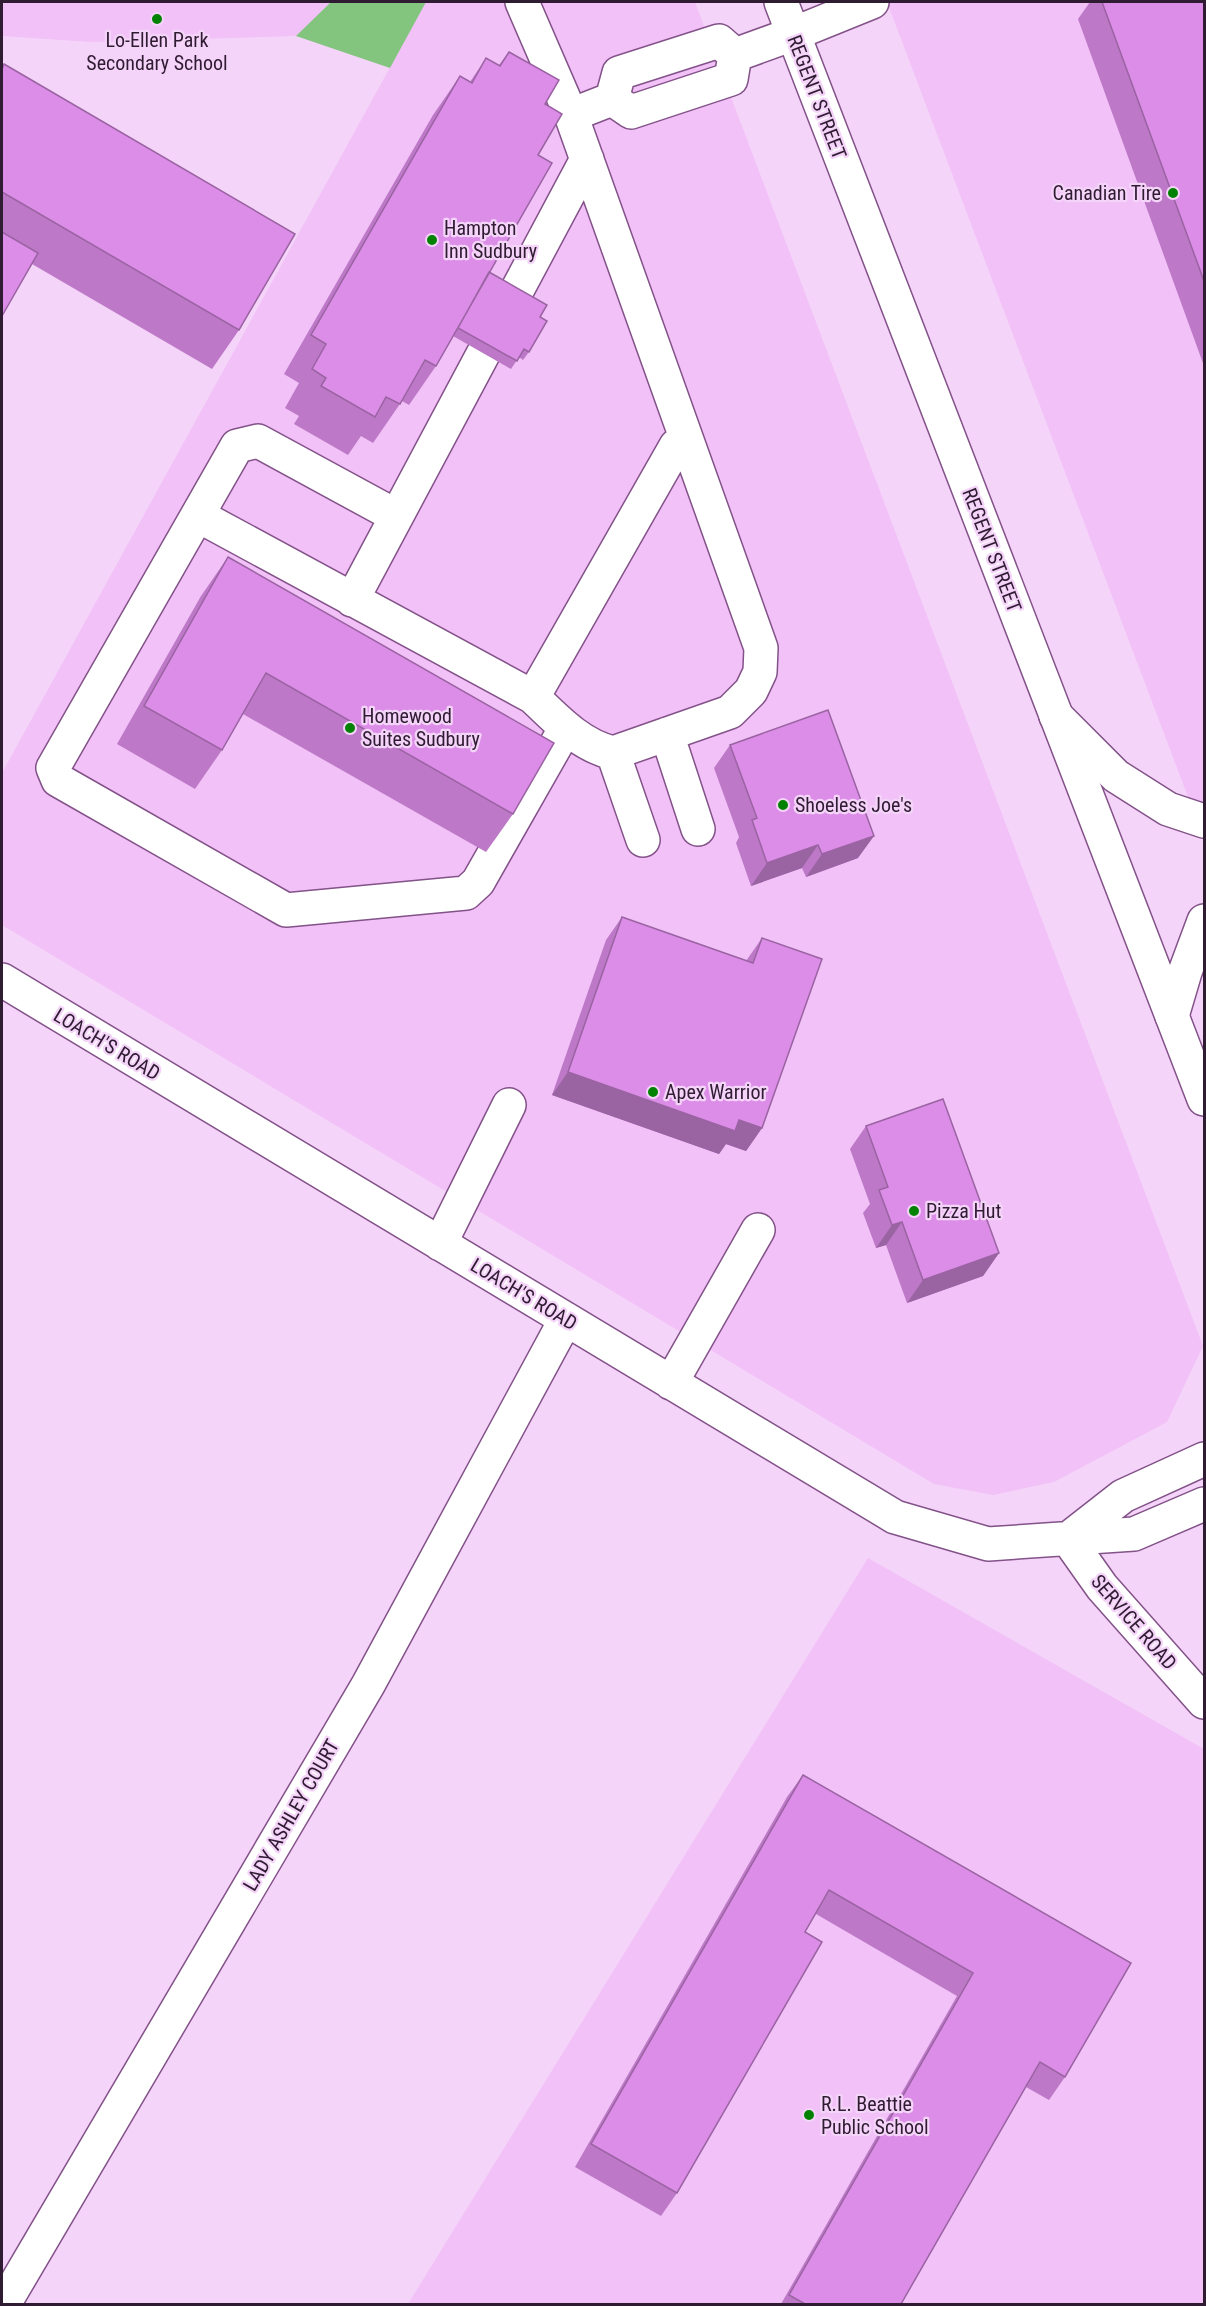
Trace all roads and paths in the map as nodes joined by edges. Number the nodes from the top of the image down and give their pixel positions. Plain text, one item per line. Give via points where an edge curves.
1 (522, 2) edge
2 (781, 2) edge
3 (872, 2) edge
4 (793, 34) junction
5 (571, 115) junction
6 (587, 159) junction
7 (688, 443) junction
8 (199, 516) junction
9 (396, 516) junction
10 (352, 600) junction
11 (532, 697) junction
12 (1056, 716) junction
13 (566, 729) junction
14 (667, 734) junction
15 (613, 753) junction
16 (1204, 821) edge
17 (698, 829) dead end
18 (643, 840) dead end
19 (1204, 921) edge
20 (2, 980) edge
21 (1173, 1017) junction
22 (1204, 1099) edge
23 (509, 1106) dead end
24 (758, 1230) dead end
25 (440, 1244) junction
26 (566, 1319) junction
27 (670, 1383) junction
28 (1204, 1459) edge
29 (1204, 1504) edge
30 (1068, 1539) junction
31 (1204, 1702) edge
32 (4, 2304) edge

1 - 5 street
2 - 4 street, REGENT STREET
3 - 4 street
4 - 5 street via 735,54 718,41 619,74 612,99
4 - 12 street, REGENT STREET
5 - 6 street
6 - 7 street
6 - 9 street
7 - 11 street via 676,446
7 - 14 street via 761,648 760,672 751,691 730,712
8 - 9 street via 237,446 258,441
8 - 10 street
8 - 13 street via 53,768 58,780 286,910 466,893 478,882
9 - 10 street
10 - 11 street
11 - 13 street
12 - 16 street via 1116,776 1168,809
12 - 21 street, REGENT STREET
13 - 15 street via 597,749
14 - 15 street
14 - 17 street
15 - 18 street
19 - 21 street
20 - 25 street, LOACH'S ROAD
21 - 22 street, REGENT STREET
23 - 25 street
24 - 27 street
25 - 26 street, LOACH'S ROAD
26 - 27 street, LOACH'S ROAD
26 - 32 street, LADY ASHLEY COURT via 368,1684
27 - 30 street, LOACH'S ROAD via 894,1516 988,1544
28 - 30 street via 1123,1496
29 - 30 street, LOACH'S ROAD via 1134,1534
30 - 31 street, SERVICE ROAD via 1102,1587

